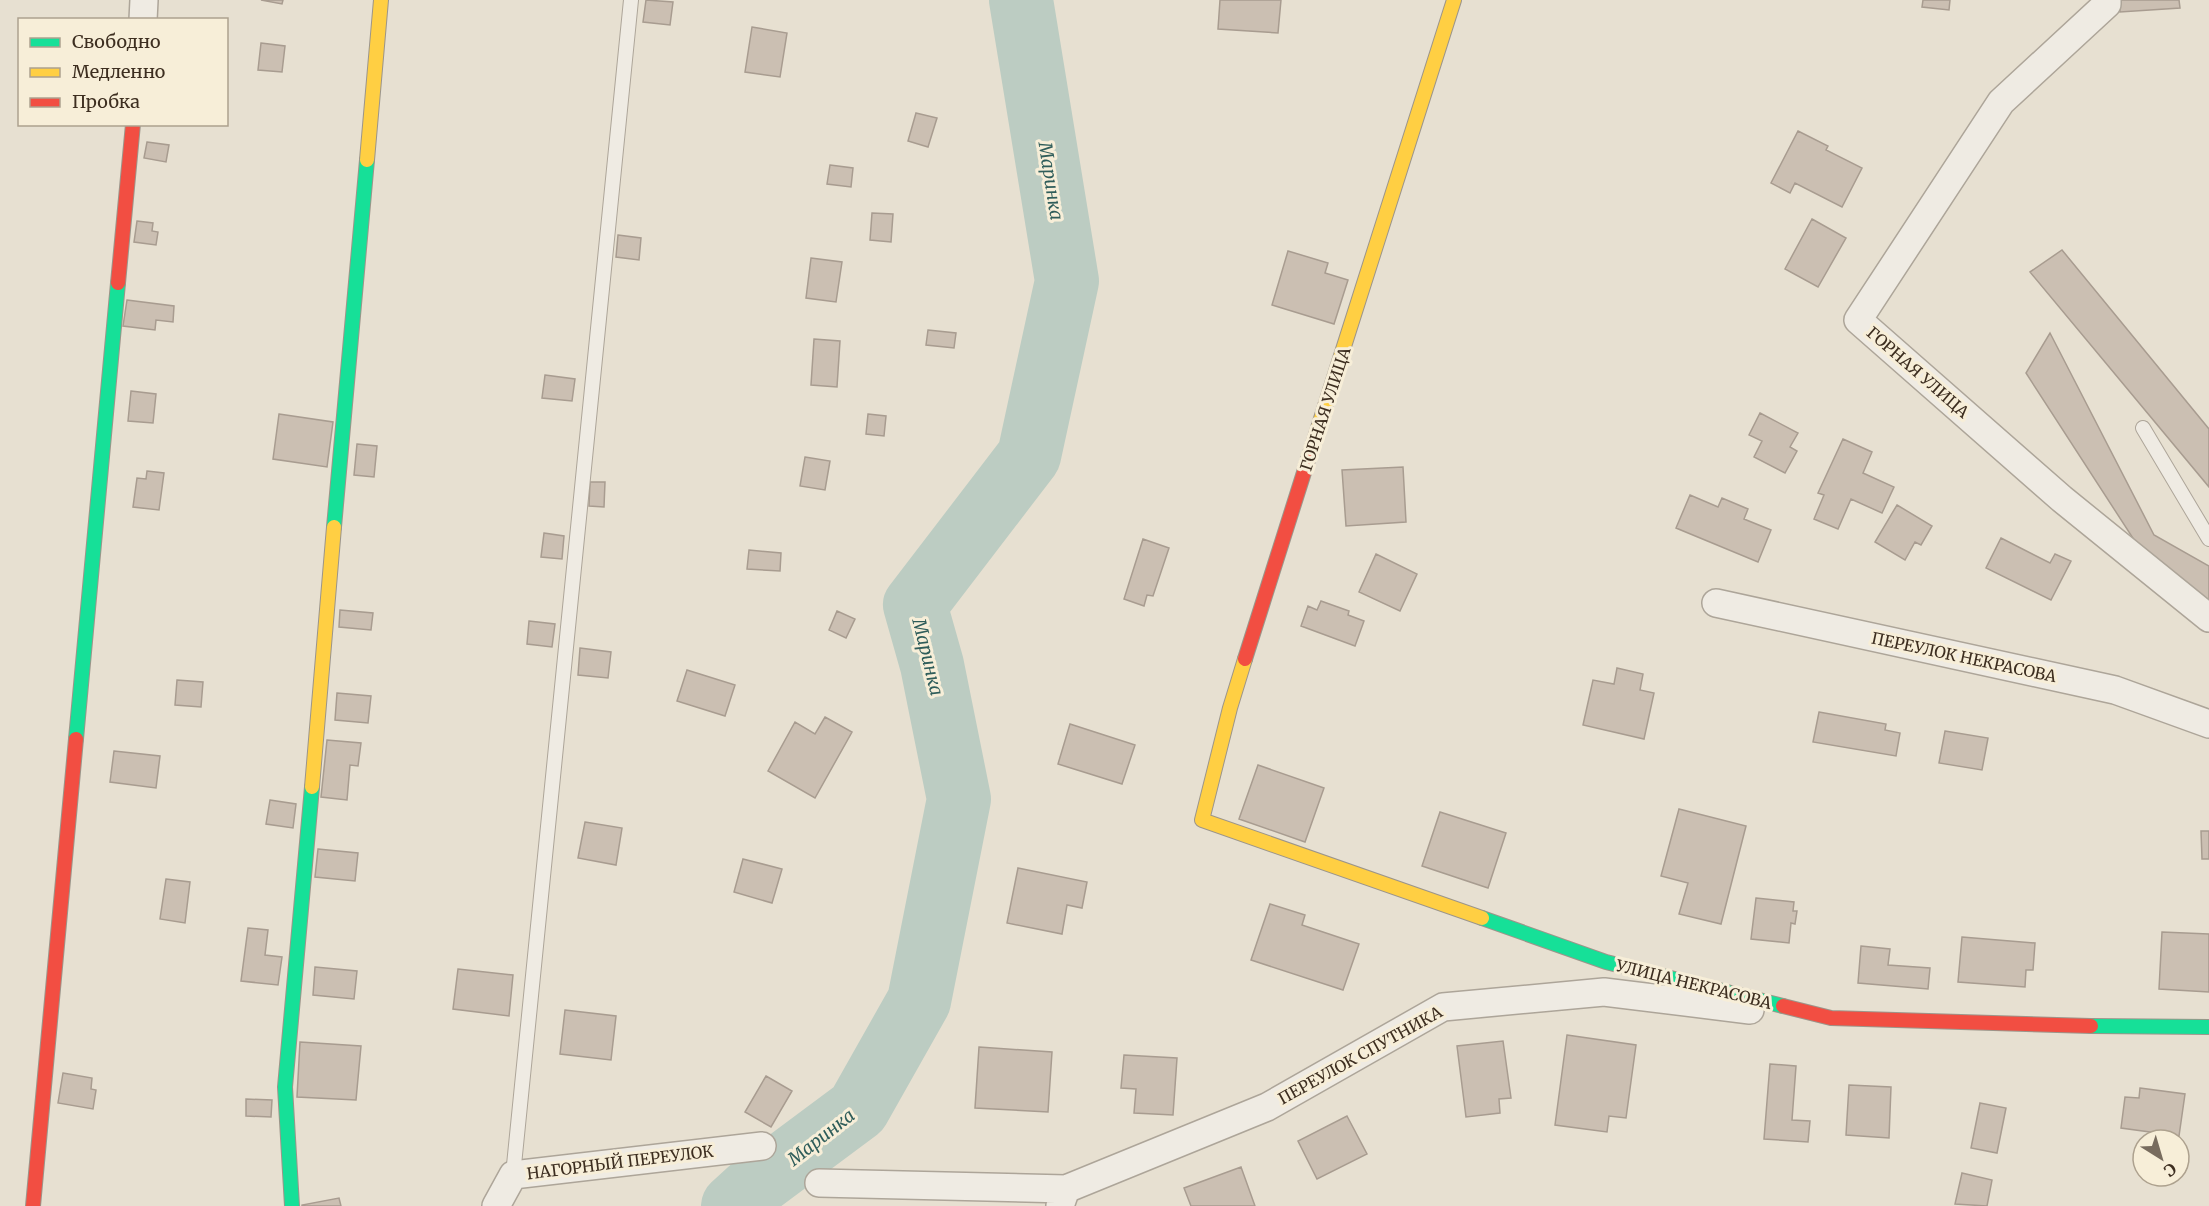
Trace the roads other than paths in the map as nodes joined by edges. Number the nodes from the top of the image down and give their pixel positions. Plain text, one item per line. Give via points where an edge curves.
1 (144, 0) edge
2 (381, 0) edge
3 (631, 0) edge
4 (1454, 0) edge
5 (2107, 0) edge
6 (143, 18) edge
7 (133, 126) edge
8 (2143, 428) dead end
9 (2209, 539) edge
10 (1716, 603) dead end
11 (2209, 618) edge
12 (2209, 724) edge
13 (1202, 819) joint
14 (1831, 1018) junction
15 (2209, 1026) edge
16 (762, 1146) dead end
17 (513, 1175) junction
18 (819, 1183) dead end
19 (1063, 1198) edge
20 (33, 1206) edge
21 (292, 1206) edge
22 (496, 1206) edge

1 - 6 street
2 - 21 street via 285,1087
3 - 17 lane
4 - 13 street, ГОРНАЯ УЛИЦА via 1230,708
5 - 11 street, ГОРНАЯ УЛИЦА via 2108,4 2001,102 1858,320 2062,499
7 - 20 street
8 - 9 lane
10 - 12 street, ПЕРЕУЛОК НЕКРАСОВА via 2115,690
13 - 14 street, УЛИЦА НЕКРАСОВА via 1606,962
14 - 15 street, УЛИЦА НЕКРАСОВА
14 - 19 street, ПЕРЕУЛОК СПУТНИКА via 1604,992 1443,1007 1267,1107
16 - 17 street, НАГОРНЫЙ ПЕРЕУЛОК
17 - 22 street, НАГОРНЫЙ ПЕРЕУЛОК
18 - 19 street

